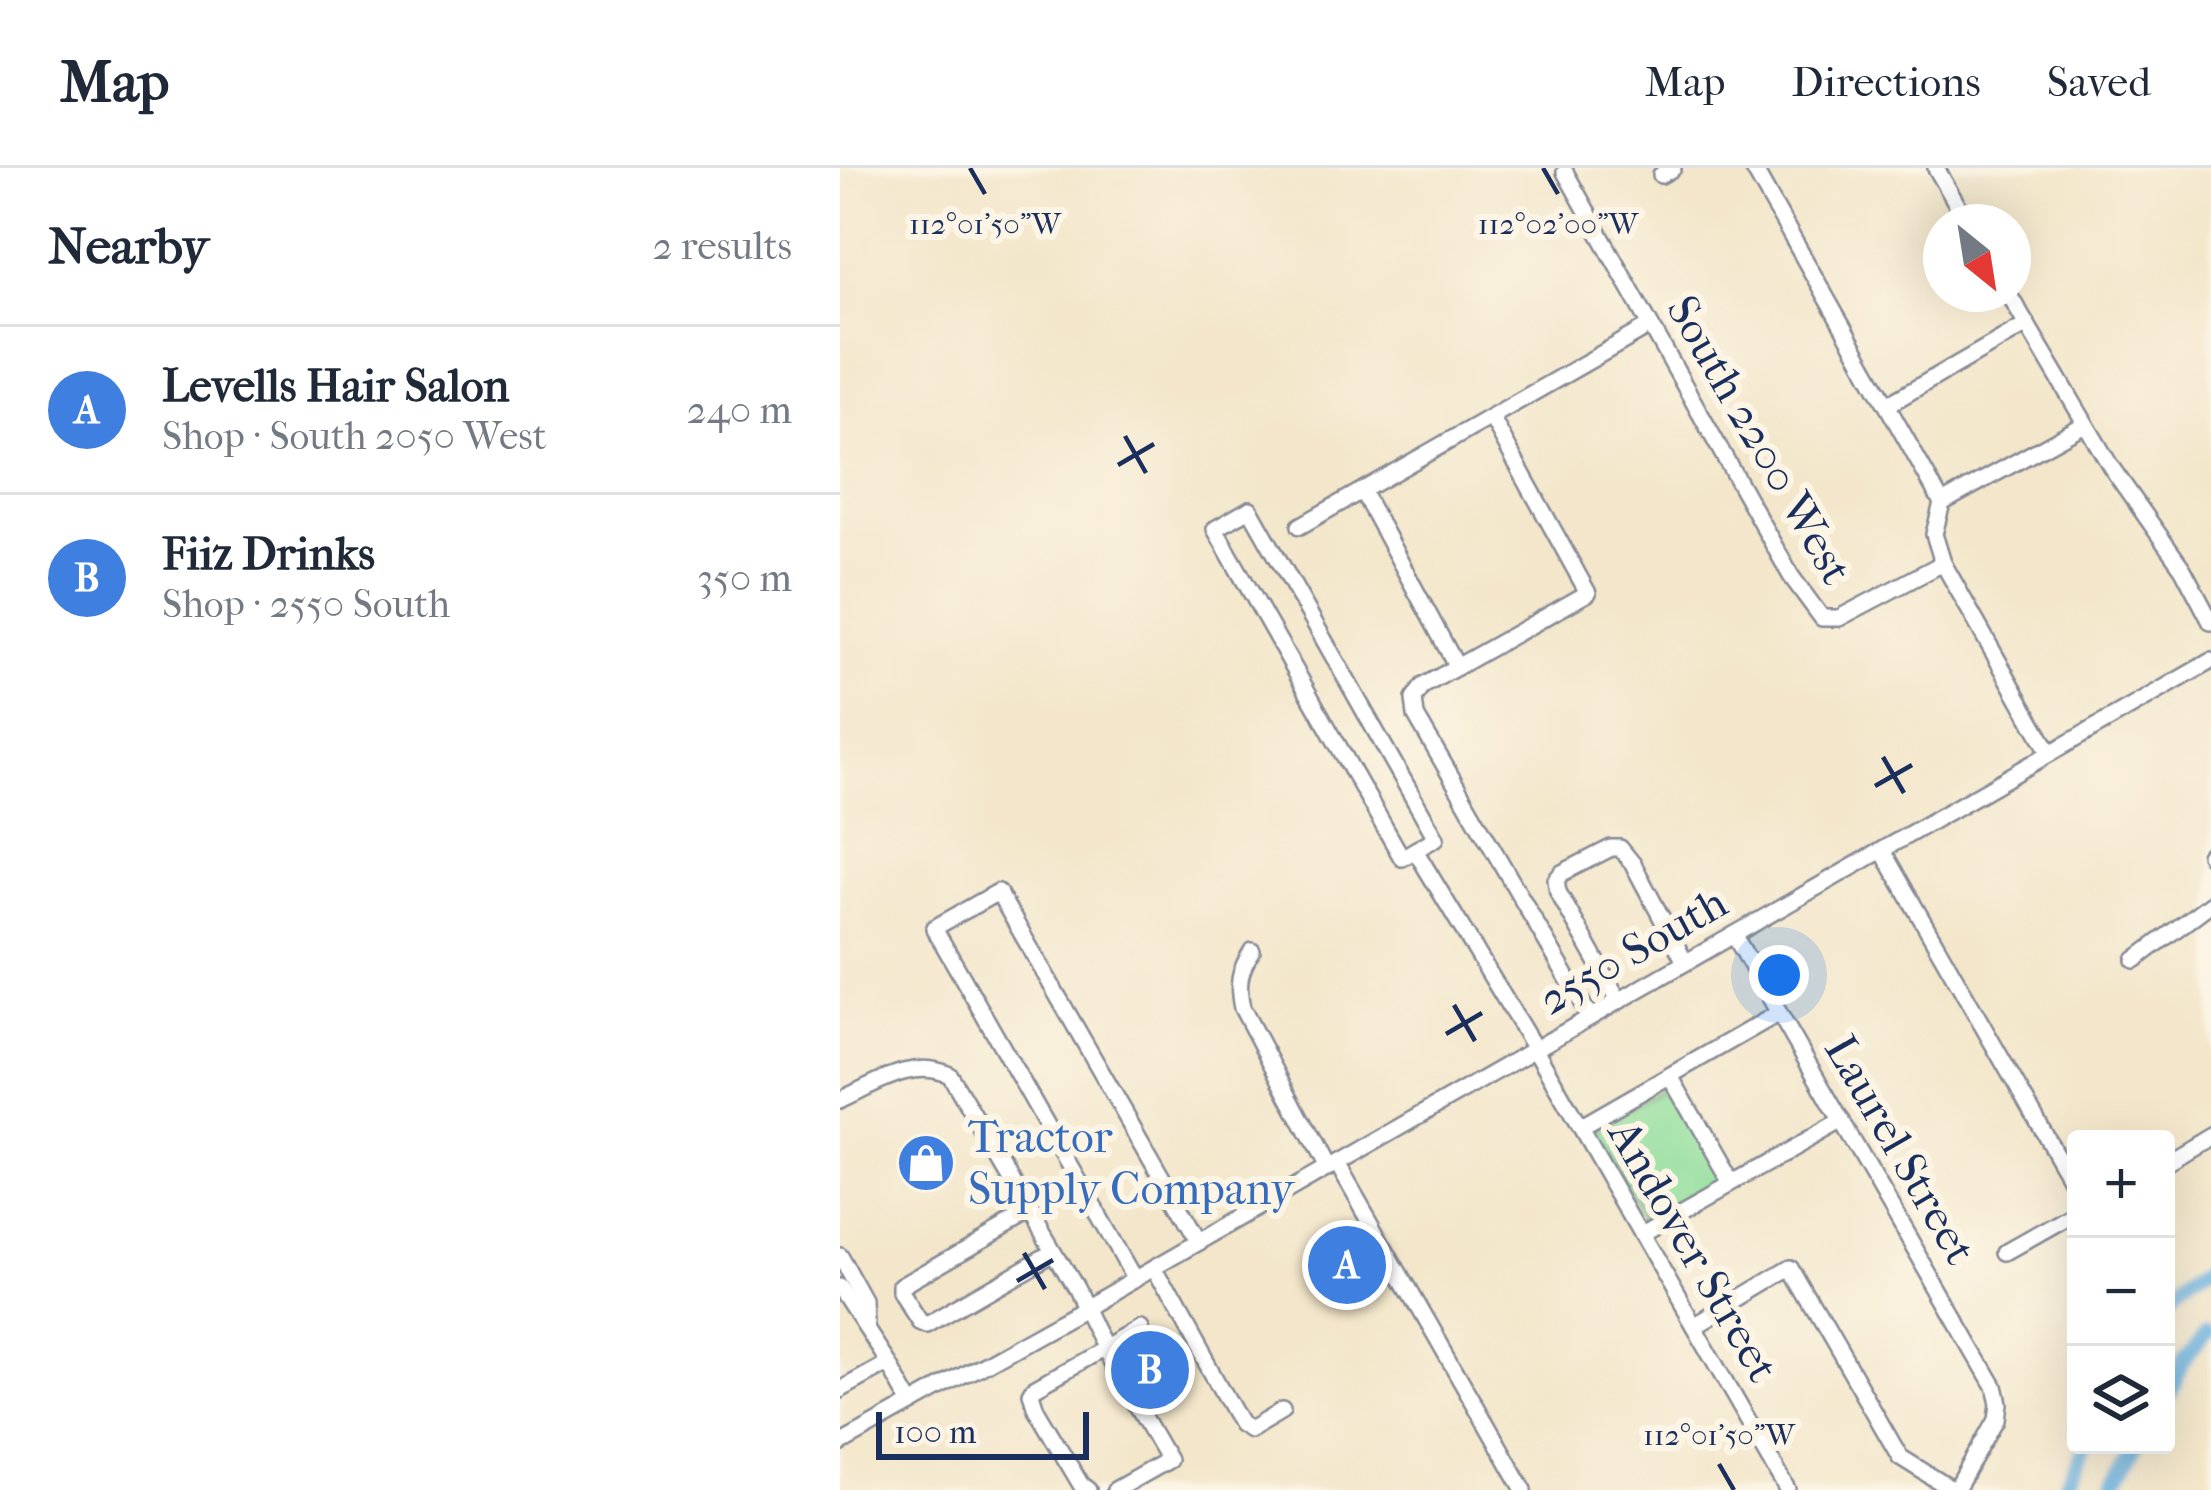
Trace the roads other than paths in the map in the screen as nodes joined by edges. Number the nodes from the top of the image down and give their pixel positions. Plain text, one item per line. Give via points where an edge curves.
1 (1753, 168) edge
2 (1936, 168) edge
3 (1565, 172) dead end
4 (1956, 204) edge
5 (2019, 312) edge
6 (2026, 324) junction
7 (1650, 326) junction
8 (1887, 405) junction
9 (1491, 417) junction
10 (2085, 424) junction
11 (1362, 491) junction
12 (1942, 503) junction
13 (1300, 526) dead end
14 (1943, 563) junction
15 (2211, 622) edge
16 (2211, 661) edge
17 (1457, 667) junction
18 (2050, 753) junction
19 (1415, 850) junction
20 (1882, 850) junction
21 (2211, 904) edge
22 (1734, 935) junction
23 (1252, 951) dead end
24 (2134, 960) dead end
25 (1685, 962) junction
26 (1619, 1001) junction
27 (1779, 1013) junction
28 (1590, 1017) junction
29 (1535, 1048) junction
30 (1670, 1076) junction
31 (840, 1100) edge
32 (1842, 1121) junction
33 (1580, 1127) junction
34 (2211, 1135) edge
35 (2175, 1157) edge
36 (1332, 1166) junction
37 (2067, 1173) edge
38 (1731, 1184) junction
39 (1030, 1212) junction
40 (2067, 1218) edge
41 (1641, 1234) junction
42 (1199, 1242) junction
43 (1053, 1251) junction
44 (2007, 1252) dead end
45 (840, 1256) edge
46 (1154, 1268) junction
47 (1135, 1279) junction
48 (840, 1288) edge
49 (1084, 1308) junction
50 (1694, 1326) junction
51 (1140, 1328) dead end
52 (867, 1329) junction
53 (1104, 1349) junction
54 (889, 1363) junction
55 (840, 1390) edge
56 (912, 1404) junction
57 (1282, 1411) dead end
58 (840, 1444) edge
59 (1088, 1490) edge
60 (1115, 1490) edge
61 (1524, 1490) edge
62 (1788, 1490) edge
63 (1954, 1490) edge

1 - 8 street
2 - 4 street
3 - 7 street, South 2200 West
5 - 6 street
6 - 8 street
6 - 10 street
7 - 9 street
7 - 14 street, South 2200 West via 1822,618 1839,618
8 - 12 street
9 - 11 street
9 - 17 street via 1588,593
10 - 12 street
10 - 15 street
11 - 13 street
11 - 17 street
12 - 14 street via 1934,534
14 - 18 street
16 - 18 street, 2550 South
17 - 28 street via 1423,686 1416,716
18 - 20 street, 2550 South
19 - 19 street, Andover Street via 1402,858 1215,529 1250,508 1436,838
19 - 29 street, Andover Street
20 - 22 street, 2550 South
20 - 37 street
21 - 24 street
22 - 25 street, 2550 South
22 - 27 street, Laurel Street
23 - 36 street via 1241,968 1242,1007
25 - 26 street, 2550 South
25 - 26 street via 1620,848 1562,873 1558,892
26 - 28 street, 2550 South
27 - 30 street
27 - 32 street, Laurel Street
28 - 29 street, 2550 South
29 - 33 street, Andover Street
29 - 36 street, 2550 South
30 - 33 street
30 - 38 street
31 - 39 street via 904,1070 950,1075
32 - 38 street
32 - 63 street, Laurel Street via 1994,1386 1996,1419
33 - 41 street, Andover Street
34 - 35 street
36 - 42 street, 2550 South
36 - 61 street
38 - 41 street
39 - 43 street
39 - 43 street via 902,1293 927,1324
40 - 44 street
41 - 50 street, Andover Street
42 - 46 street, 2550 South
42 - 47 street via 998,892 934,928
43 - 49 street
45 - 52 street via 866,1303
46 - 47 street, 2550 South
46 - 57 street via 1240,1424 1250,1430
47 - 49 street, 2550 South
48 - 52 street
49 - 53 street
49 - 56 street, 2550 South
50 - 62 street, Andover Street
50 - 63 street via 1791,1268 1900,1457
51 - 53 street
52 - 54 street
53 - 59 street via 1031,1393
53 - 60 street via 1168,1460
54 - 55 street
54 - 56 street
56 - 58 street, 2550 South

